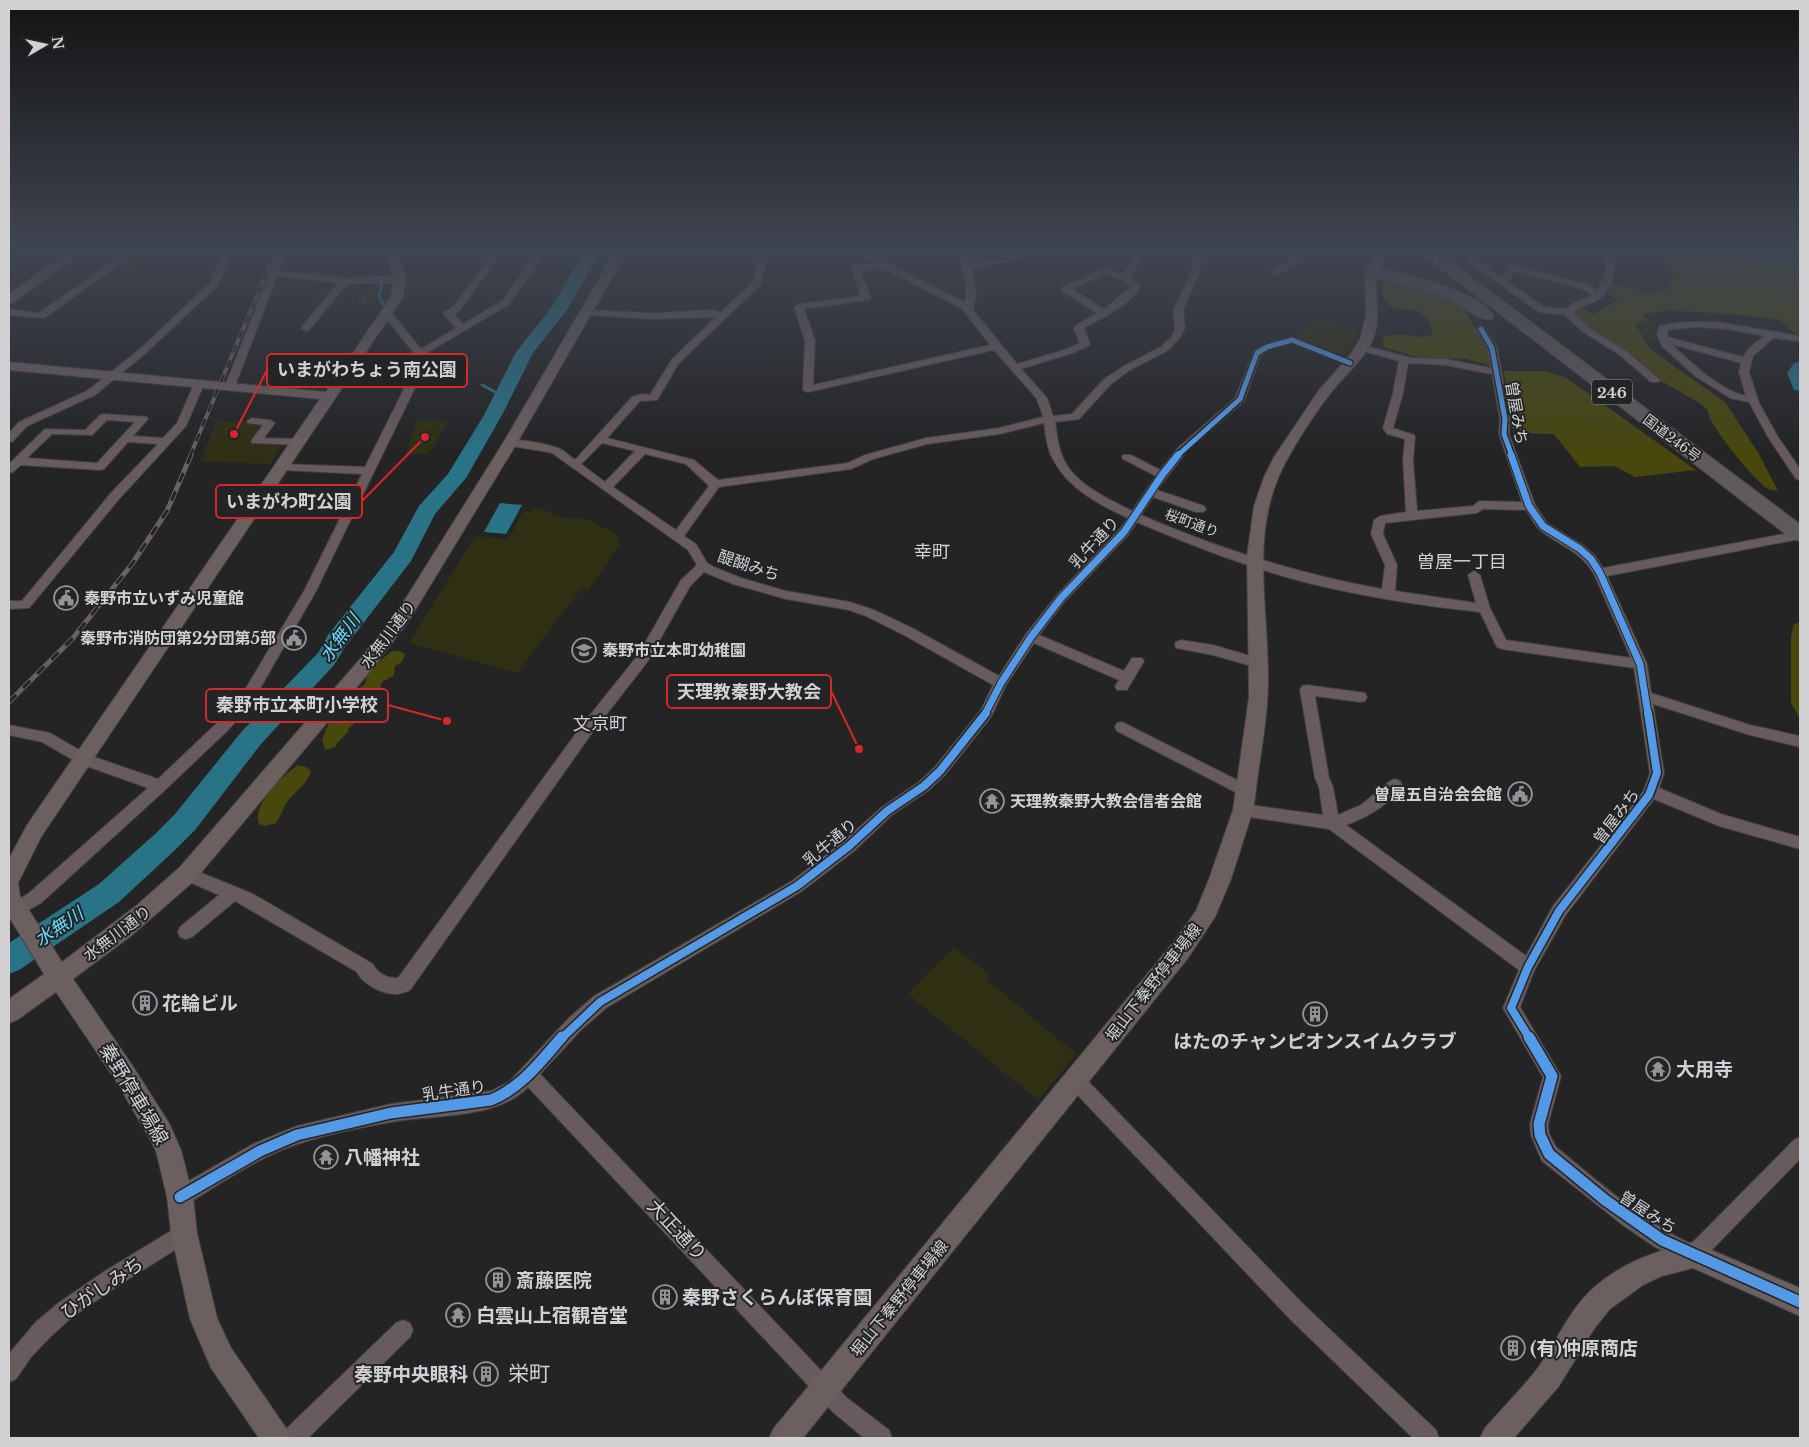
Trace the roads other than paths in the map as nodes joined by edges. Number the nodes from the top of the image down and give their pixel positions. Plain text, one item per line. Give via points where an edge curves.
1 (178, 318) edge
2 (256, 318) edge
3 (314, 318) edge
4 (382, 318) edge
5 (391, 318) edge
6 (452, 318) edge
7 (480, 318) edge
8 (583, 318) edge
9 (720, 318) edge
10 (803, 318) edge
11 (974, 318) edge
12 (1095, 318) edge
13 (1179, 318) edge
14 (1373, 318) edge
15 (1487, 318) edge
16 (1514, 318) edge
17 (1521, 318) edge
18 (1574, 318) edge
19 (306, 328) dead end
20 (462, 328) junction
21 (1481, 328) dead end
22 (1771, 336) junction
23 (1797, 338) dead end
24 (1663, 339) junction
25 (996, 347) junction
26 (1554, 347) junction
27 (420, 353) junction
28 (1356, 355) junction
29 (1404, 359) junction
30 (1745, 361) junction
31 (9, 366) edge
32 (1015, 368) junction
33 (1496, 372) junction
34 (114, 376) junction
35 (1655, 380) dead end
36 (199, 384) junction
37 (230, 386) junction
38 (329, 396) junction
39 (1752, 400) junction
40 (1048, 420) junction
41 (252, 421) dead end
42 (600, 438) junction
43 (1669, 438) junction
44 (126, 439) junction
45 (9, 440) edge
46 (166, 441) junction
47 (298, 442) junction
48 (36, 443) junction
49 (510, 443) junction
50 (642, 450) junction
51 (1127, 457) dead end
52 (18, 461) junction
53 (572, 464) junction
54 (281, 468) junction
55 (9, 470) edge
56 (367, 471) junction
57 (1162, 475) junction
58 (1800, 477) edge
59 (716, 484) junction
60 (606, 488) junction
61 (1151, 492) junction
62 (1529, 506) junction
63 (1200, 508) dead end
64 (1412, 515) junction
65 (1135, 518) junction
66 (1800, 535) edge
67 (676, 537) junction
68 (1256, 561) junction
69 (703, 566) junction
70 (1600, 573) junction
71 (1474, 575) dead end
72 (1388, 595) junction
73 (9, 605) edge
74 (1484, 608) junction
75 (1030, 637) junction
76 (1181, 645) dead end
77 (1137, 661) dead end
78 (1260, 663) junction
79 (1640, 664) junction
80 (1001, 683) junction
81 (1360, 697) dead end
82 (1646, 697) junction
83 (1122, 727) dead end
84 (9, 730) edge
85 (1800, 741) edge
86 (83, 759) junction
87 (1395, 785) dead end
88 (160, 786) junction
89 (1652, 792) junction
90 (1244, 800) junction
91 (1332, 823) junction
92 (1800, 843) edge
93 (187, 874) junction
94 (9, 879) edge
95 (9, 886) edge
96 (233, 893) junction
97 (15, 914) edge
98 (186, 932) dead end
99 (1528, 968) junction
100 (56, 972) junction
101 (9, 1012) edge
102 (526, 1076) junction
103 (1075, 1080) junction
104 (1800, 1146) edge
105 (180, 1197) junction
106 (184, 1234) junction
107 (1693, 1255) junction
108 (1800, 1302) edge
109 (403, 1330) dead end
110 (9, 1372) edge
111 (825, 1389) junction
112 (276, 1438) edge
113 (293, 1438) edge
114 (784, 1438) edge
115 (881, 1438) edge
116 (1428, 1438) edge
117 (1494, 1438) edge

1 - 34 street
2 - 37 street
3 - 19 street
4 - 38 street
5 - 27 street
6 - 20 street
7 - 20 street
8 - 49 street, 水無川通り
9 - 42 street via 675,361 653,398 636,399
10 - 25 street via 810,340 808,389
11 - 25 street, 桜町通り
12 - 32 street via 1080,326 1085,344
13 - 40 street via 1180,328 1176,337 1164,349 1108,381 1076,417
14 - 28 street, 堀山下秦野停車場線
15 - 43 highway
16 - 26 highway, 国道246号 / 246
17 - 26 highway
18 - 35 street
20 - 27 street
21 - 33 street, 曽屋みち via 1492,348
22 - 23 street
22 - 24 street via 1717,325 1684,324 1662,328
22 - 30 street
24 - 30 street
24 - 39 street via 1699,374 1734,396
25 - 32 street, 桜町通り
26 - 43 highway, 国道246号 / 246
27 - 56 street via 424,359
28 - 29 street, 乳牛通り
28 - 57 street, 乳牛通り via 1292,340 1262,349 1254,359 1240,400 1183,449
28 - 68 main road, 堀山下秦野停車場線 via 1310,414 1269,482 1260,517
29 - 33 street, 乳牛通り via 1446,362
29 - 64 street via 1388,428 1390,432 1410,437 1408,460
30 - 39 street via 1746,387
31 - 34 street
32 - 40 street, 桜町通り via 1042,398 1048,409
33 - 62 street, 曽屋みち via 1505,419 1504,434
34 - 36 street
34 - 45 street via 91,394 23,424
36 - 37 street
36 - 46 street via 182,424
37 - 38 street
38 - 47 street
39 - 58 street
40 - 59 street via 1000,432 926,441 869,457 851,466
40 - 65 street, 桜町通り via 1053,448 1064,470 1086,489
41 - 47 street via 270,423 256,441
42 - 50 street
42 - 53 street via 580,460
43 - 66 highway, 国道246号 / 246
44 - 46 street
44 - 48 street via 144,419 104,417 88,433 50,431
44 - 52 street via 100,467
45 - 48 street
46 - 73 street via 115,496 25,605
47 - 54 street
48 - 52 street
49 - 53 street, 醍醐みち via 545,447
49 - 93 street, 水無川通り via 402,618
50 - 59 street via 690,462
50 - 60 street
51 - 57 street
52 - 55 street
53 - 60 street, 醍醐みち
54 - 56 street
54 - 86 street
56 - 88 street via 310,591 245,702
57 - 61 street, 乳牛通り
59 - 67 street
60 - 67 street, 醍醐みち
61 - 63 street
61 - 65 street, 乳牛通り
62 - 64 street via 1479,505 1477,509
62 - 70 street, 曽屋みち via 1542,526 1580,549
64 - 72 street via 1385,518 1378,526 1377,536 1391,565
65 - 68 street, 桜町通り
65 - 75 street, 乳牛通り via 1083,573
66 - 70 street
67 - 69 street, 醍醐みち via 696,552
68 - 72 street via 1300,576
68 - 78 main road, 堀山下秦野停車場線
69 - 80 street, 醍醐みち via 754,586 870,613
69 - 96 street via 685,583 643,658 587,729 404,984 392,987 365,972 367,969
70 - 79 street, 曽屋みち
71 - 74 street
72 - 74 street
74 - 79 street via 1502,644
75 - 77 street via 1125,682
75 - 80 street, 乳牛通り
76 - 78 street
78 - 90 main road, 堀山下秦野停車場線
79 - 82 street, 曽屋みち
80 - 102 street, 乳牛通り via 986,713 924,786 887,811 849,846 797,886 600,1002
81 - 91 street via 1307,690
82 - 85 street via 1750,730
82 - 89 street, 曽屋みち via 1657,773
83 - 90 street
84 - 86 street via 45,737
86 - 88 street
86 - 94 street via 34,831
87 - 91 street via 1344,821
88 - 97 street
89 - 92 street via 1719,820
89 - 99 street, 曽屋みち via 1559,911
90 - 91 street
90 - 103 main road, 堀山下秦野停車場線 via 1220,879 1204,917
91 - 99 street
93 - 96 street
93 - 100 street, 水無川通り via 125,929
95 - 97 street via 9,898
96 - 98 street
97 - 100 main road, 秦野停車場線
99 - 107 street, 曽屋みち via 1511,1008 1552,1076 1539,1124 1540,1135 1549,1154 1631,1220
100 - 101 street, 水無川通り
100 - 105 street, 秦野停車場線 via 160,1132
102 - 105 street, 乳牛通り via 510,1092 491,1100 392,1114 297,1135 260,1151
102 - 111 street, 大正通り via 534,1080
103 - 111 main road, 堀山下秦野停車場線
103 - 116 street via 1296,1312
104 - 107 street
105 - 106 street, 秦野停車場線
106 - 110 street, ひがしみち via 72,1304 19,1353
106 - 112 street, 秦野停車場線 via 204,1320 221,1358
107 - 108 street
107 - 117 street, 曽屋みち via 1633,1275 1600,1299 1549,1376
109 - 113 street
111 - 114 main road, 堀山下秦野停車場線
111 - 115 street, 大正通り

